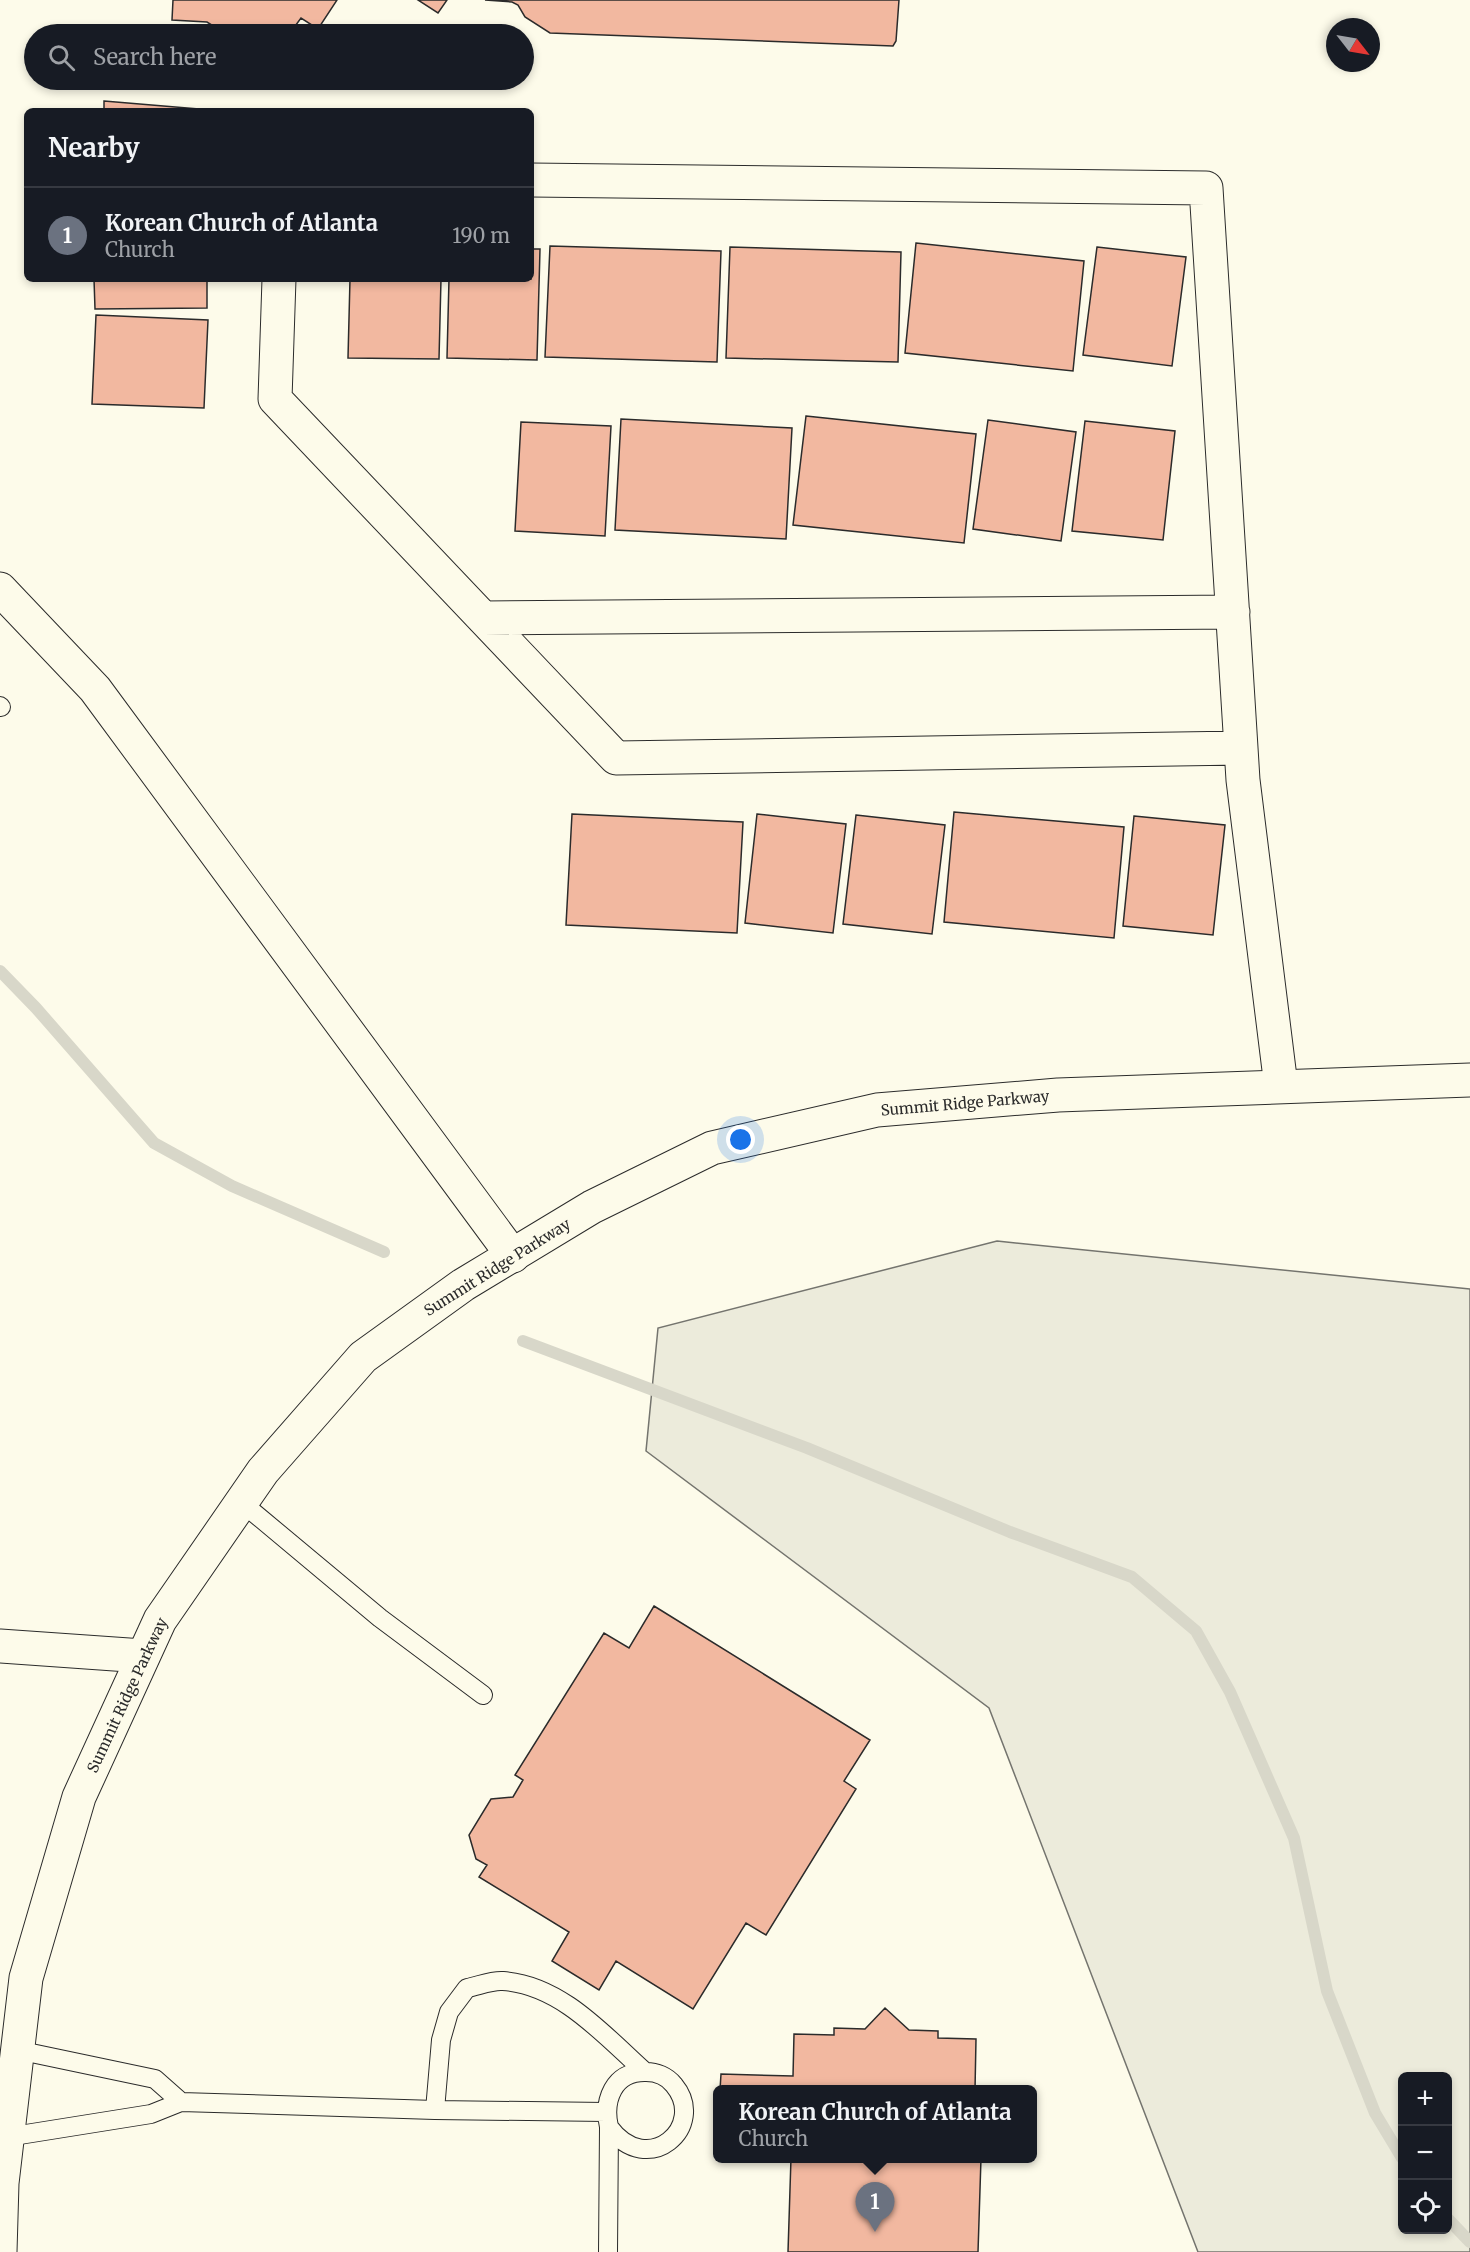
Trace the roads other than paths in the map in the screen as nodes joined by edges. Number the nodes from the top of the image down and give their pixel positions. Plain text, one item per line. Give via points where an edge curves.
1 (534, 180) edge
2 (279, 282) edge
3 (0, 589) edge
4 (1233, 612) junction
5 (483, 618) junction
6 (1241, 748) junction
7 (1470, 1080) edge
8 (1281, 1086) junction
9 (513, 1256) junction
10 (241, 1502) junction
11 (0, 1646) edge
12 (144, 1656) junction
13 (483, 1695) dead end
14 (17, 2050) junction
15 (644, 2071) junction
16 (181, 2102) junction
17 (435, 2110) junction
18 (608, 2120) junction
19 (7, 2137) junction
20 (0, 2252) edge
21 (608, 2252) edge

1 - 4 street via 1206,188
2 - 5 street via 275,399
3 - 9 street via 95,689
4 - 5 street
4 - 6 street
5 - 6 street via 616,758
6 - 8 street
7 - 8 street, Summit Ridge Parkway
8 - 9 street, Summit Ridge Parkway via 1058,1095 877,1110 712,1148 592,1208
9 - 10 street, Summit Ridge Parkway via 464,1285 363,1357 263,1471
10 - 12 street, Summit Ridge Parkway via 160,1620
10 - 13 lane via 380,1618
11 - 12 street
12 - 14 street, Summit Ridge Parkway via 79,1797 26,1978
14 - 16 lane via 155,2079
14 - 19 street, Summit Ridge Parkway
15 - 17 lane via 579,2012 535,1988 502,1981 467,1988 449,2012 441,2040
15 - 18 lane via 628,2075 616,2084 608,2097
15 - 18 lane via 659,2073 681,2094 685,2109 674,2137 647,2150 632,2148 619,2140
16 - 17 lane
16 - 19 lane via 151,2114
17 - 18 lane
18 - 21 lane
19 - 20 street, Summit Ridge Parkway

